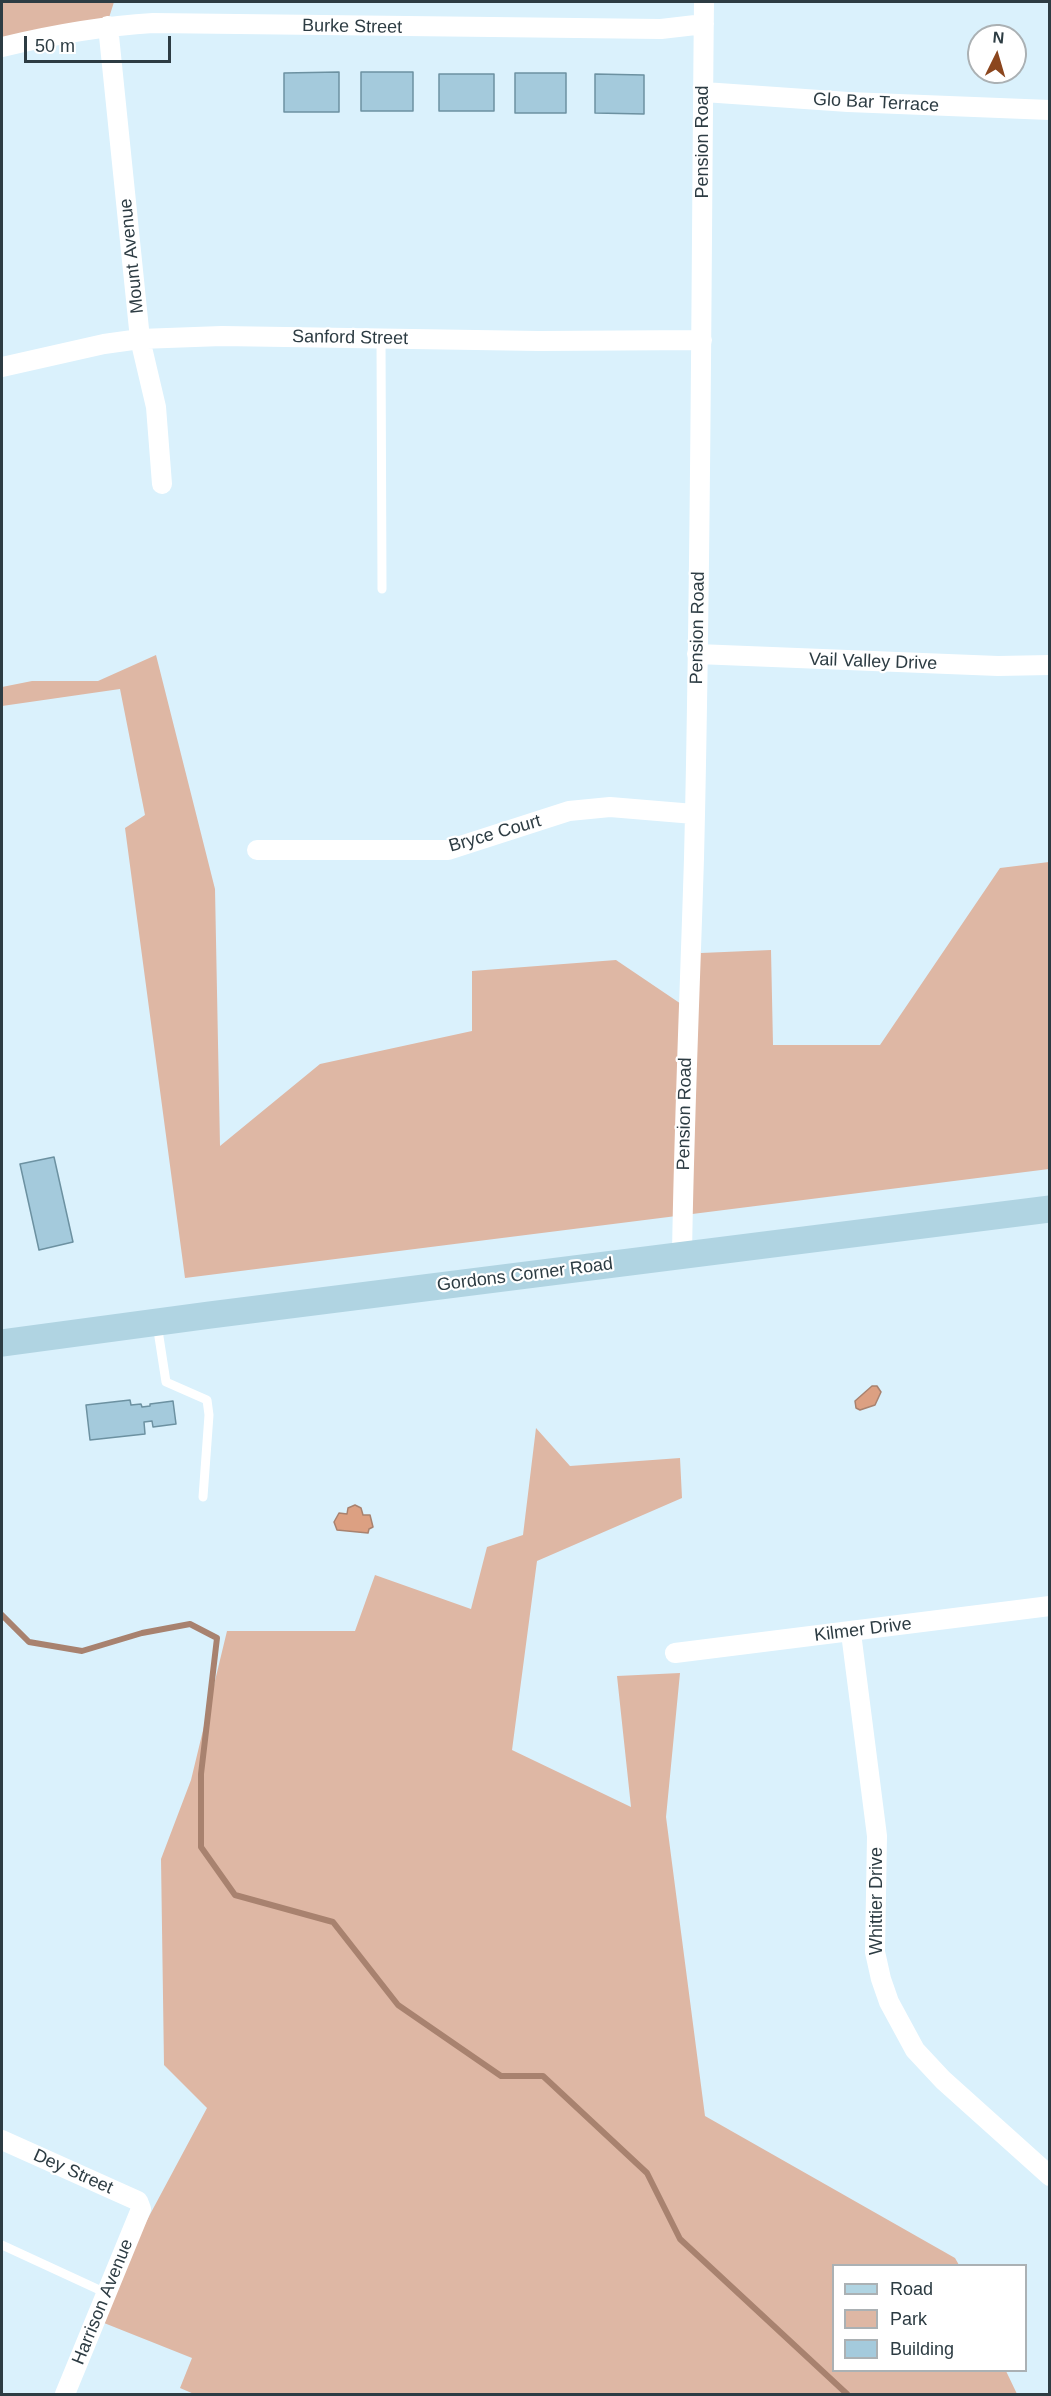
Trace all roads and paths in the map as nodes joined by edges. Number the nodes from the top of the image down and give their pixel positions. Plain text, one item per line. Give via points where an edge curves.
1 (704, 2) edge
2 (704, 24) junction
3 (108, 26) junction
4 (2, 47) edge
5 (704, 92) junction
6 (1050, 110) edge
7 (140, 339) junction
8 (381, 339) junction
9 (702, 340) junction
10 (2, 367) edge
11 (162, 484) dead end
12 (382, 589) dead end
13 (697, 654) junction
14 (1050, 665) edge
15 (694, 814) junction
16 (257, 850) dead end
17 (1050, 1209) edge
18 (682, 1255) junction
19 (156, 1322) junction
20 (2, 1343) edge
21 (203, 1497) dead end
22 (1050, 1606) edge
23 (850, 1633) junction
24 (675, 1653) dead end
25 (2, 2140) edge
26 (1050, 2176) edge
27 (141, 2209) joint
28 (2, 2246) edge
29 (106, 2293) junction
30 (65, 2394) edge

1 - 2 street, Pension Road
2 - 3 street, Burke Street via 661,29 153,23
2 - 5 street, Pension Road
3 - 4 street, Burke Street
3 - 7 street, Mount Avenue
5 - 6 street, Glo Bar Terrace
5 - 9 street, Pension Road
7 - 8 street, Sanford Street
7 - 10 street, Sanford Street
7 - 11 street, Mount Avenue via 156,407
8 - 9 street, Sanford Street
8 - 12 lane
9 - 13 street, Pension Road
13 - 14 street, Vail Valley Drive
13 - 15 street, Pension Road
15 - 16 street, Bryce Court via 610,807 569,811 448,849
15 - 18 street, Pension Road
17 - 18 street, Gordons Corner Road
18 - 19 street, Gordons Corner Road
19 - 20 street, Gordons Corner Road
19 - 21 lane via 166,1382 207,1400
22 - 23 street, Kilmer Drive
23 - 24 street, Kilmer Drive
23 - 26 street, Whittier Drive via 877,1836 875,1952 889,2002 915,2050
25 - 27 street, Dey Street via 138,2201
27 - 29 street, Harrison Avenue
28 - 29 lane
29 - 30 street, Harrison Avenue

